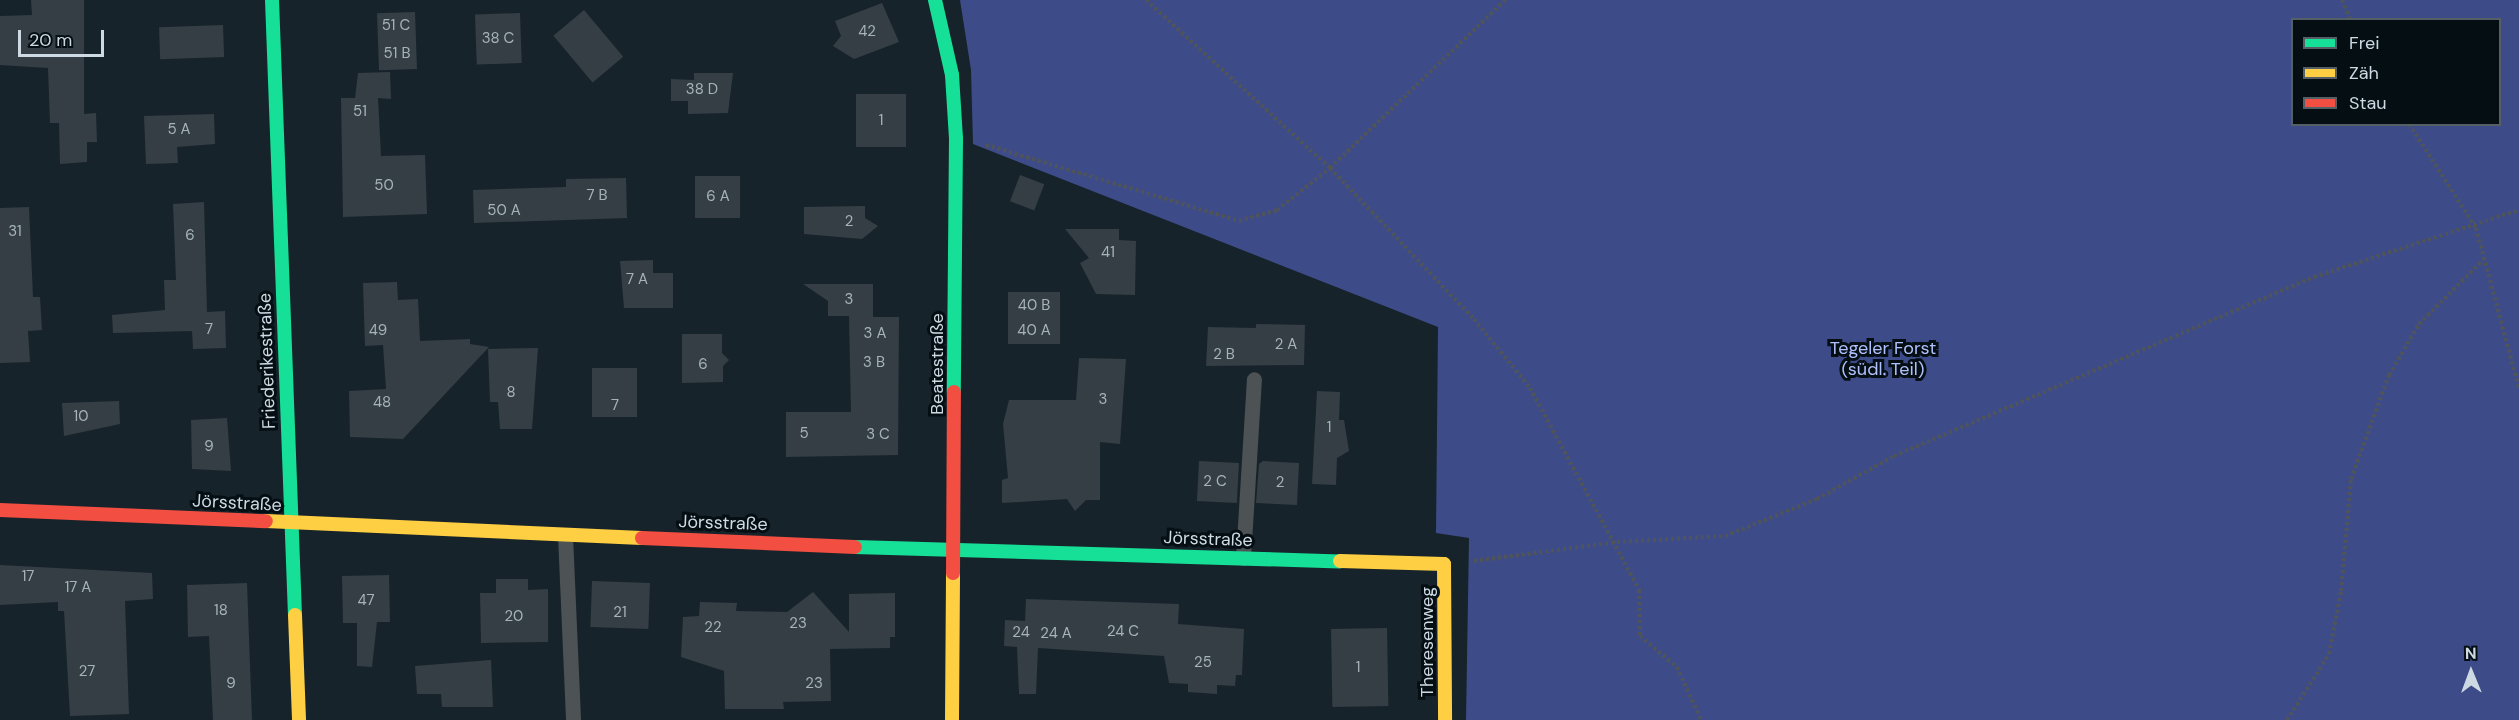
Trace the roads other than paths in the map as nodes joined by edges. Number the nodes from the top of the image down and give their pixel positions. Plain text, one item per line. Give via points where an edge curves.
1 (272, 0) edge
2 (937, 4) edge
3 (1254, 379) dead end
4 (0, 510) edge
5 (291, 523) junction
6 (565, 535) junction
7 (954, 550) junction
8 (1243, 558) junction
9 (1444, 564) joint
10 (299, 720) edge
11 (573, 720) edge
12 (952, 720) edge
13 (1445, 720) edge

1 - 5 street, Friederikestraße
2 - 7 street, Beatestraße via 952,75 956,138
3 - 8 lane
4 - 5 street, Jörsstraße
5 - 6 street, Jörsstraße
5 - 10 street, Friederikestraße
6 - 7 street, Jörsstraße
6 - 11 lane
7 - 8 street, Jörsstraße
7 - 12 street, Beatestraße
8 - 9 street, Jörsstraße
9 - 13 street, Theresenweg

